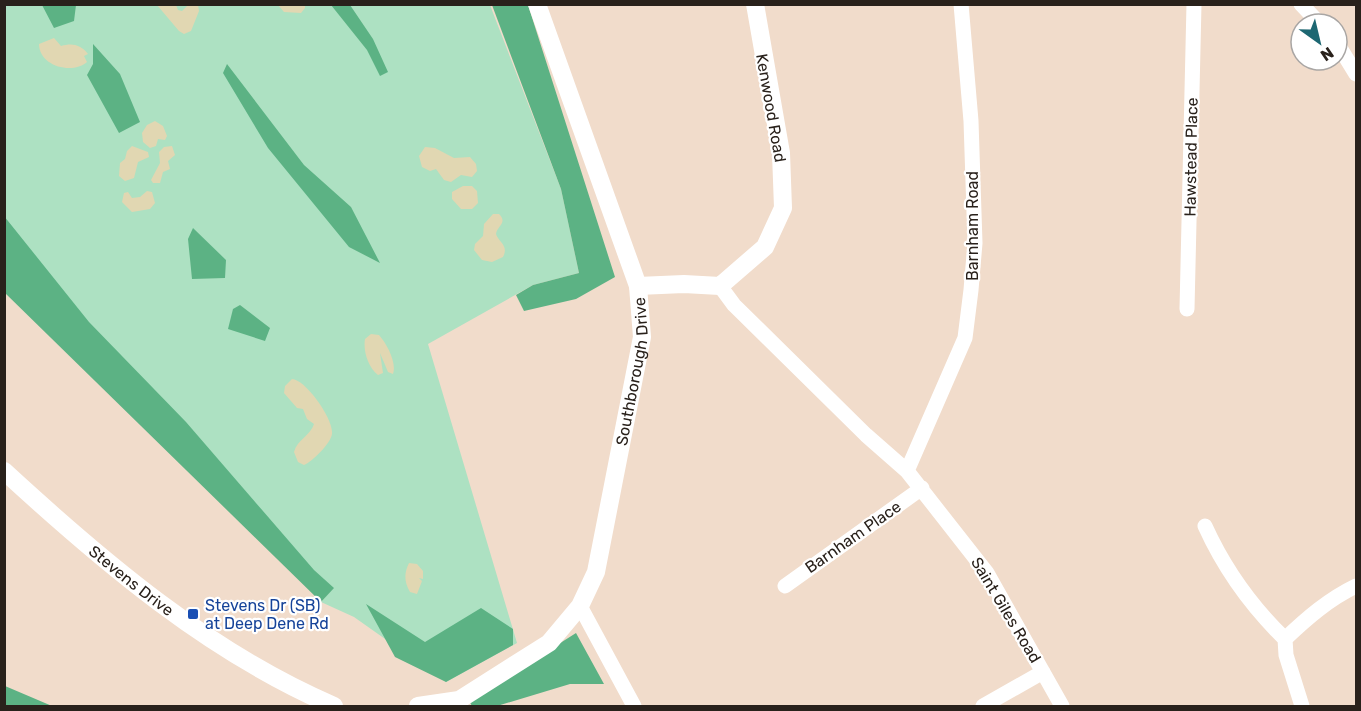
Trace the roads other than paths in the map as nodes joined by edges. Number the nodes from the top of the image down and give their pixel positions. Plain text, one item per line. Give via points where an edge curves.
1 (537, 4) edge
2 (754, 4) edge
3 (961, 4) edge
4 (1194, 4) edge
5 (638, 286) junction
6 (720, 286) junction
7 (1187, 309) dead end
8 (4, 471) edge
9 (907, 471) junction
10 (922, 488) junction
11 (1205, 526) dead end
12 (784, 585) dead end
13 (1356, 586) edge
14 (580, 606) junction
15 (1286, 639) junction
16 (1043, 672) junction
17 (459, 704) edge
18 (334, 706) edge
19 (418, 706) edge
20 (634, 706) edge
21 (983, 706) edge
22 (1062, 706) edge
23 (1302, 706) edge

1 - 5 street, Southborough Drive
2 - 6 street, Kenwood Road via 781,153 783,208 765,247
3 - 9 street, Barnham Road via 975,243 971,290 965,338
4 - 7 street, Hawstead Place
5 - 6 street
5 - 14 street, Southborough Drive via 642,337 596,572
6 - 9 street via 734,305
8 - 18 street, Stevens Drive via 59,521 183,620 284,685
9 - 10 street
10 - 12 street, Barnham Place
10 - 16 street, Saint Giles Road via 987,573
11 - 15 street via 1218,556 1256,610
13 - 15 street via 1308,617
14 - 17 street via 549,643
14 - 20 street
15 - 23 street via 1286,655
16 - 21 street
16 - 22 street, Saint Giles Road
17 - 19 street

